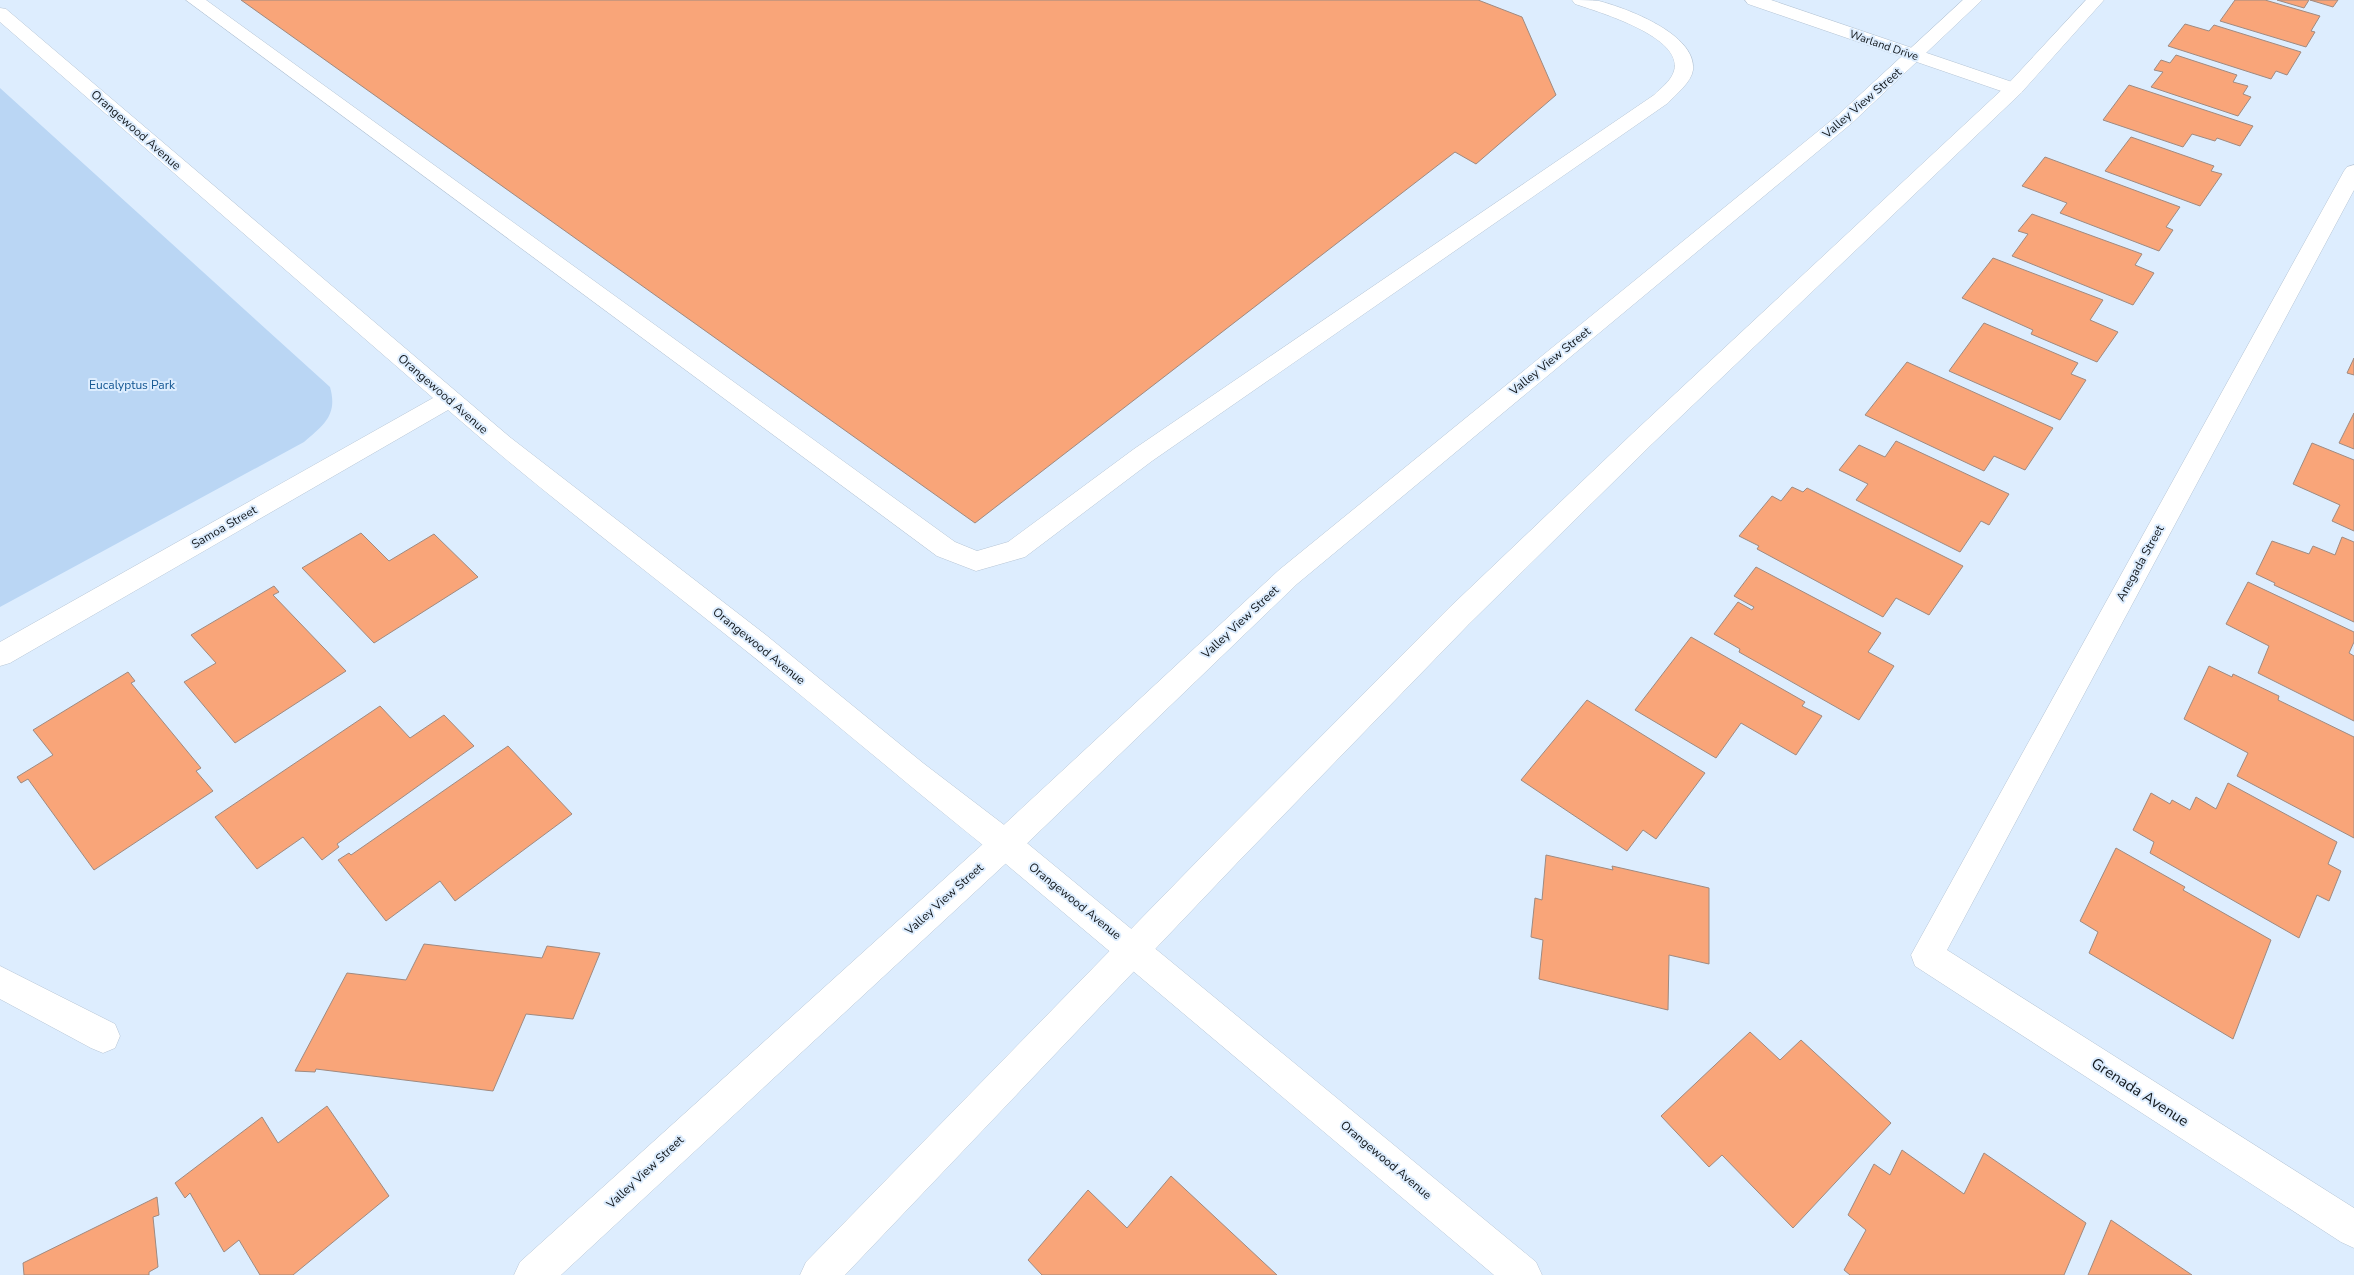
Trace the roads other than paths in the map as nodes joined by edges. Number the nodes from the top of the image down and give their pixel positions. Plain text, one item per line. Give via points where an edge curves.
1 (195, 0) edge
2 (1581, 0) edge
3 (1754, 0) edge
4 (1973, 0) edge
5 (2095, 0) edge
6 (0, 13) edge
7 (1916, 56) junction
8 (2014, 89) junction
9 (2354, 171) edge
10 (449, 399) junction
11 (0, 655) edge
12 (1005, 844) junction
13 (1134, 949) junction
14 (1927, 956) joint
15 (0, 982) edge
16 (103, 1036) dead end
17 (2354, 1229) edge
18 (534, 1275) edge
19 (819, 1275) edge
20 (1524, 1275) edge

1 - 2 street via 946,549 976,561 1016,550 1143,455 1661,99 1678,82 1684,68 1682,55 1670,39 1646,25
3 - 7 street, Warland Drive
4 - 7 street, Valley View Street
5 - 8 street
6 - 10 street, Orangewood Avenue
7 - 8 street, Warland Drive
7 - 12 street, Valley View Street via 1778,176 1288,576
8 - 13 street via 1459,616
9 - 14 street, Anegada Street
10 - 11 street, Samoa Street
10 - 12 street, Orangewood Avenue
12 - 13 street, Orangewood Avenue
12 - 18 street, Valley View Street
13 - 19 street
13 - 20 street, Orangewood Avenue
14 - 17 street, Grenada Avenue
15 - 16 street

